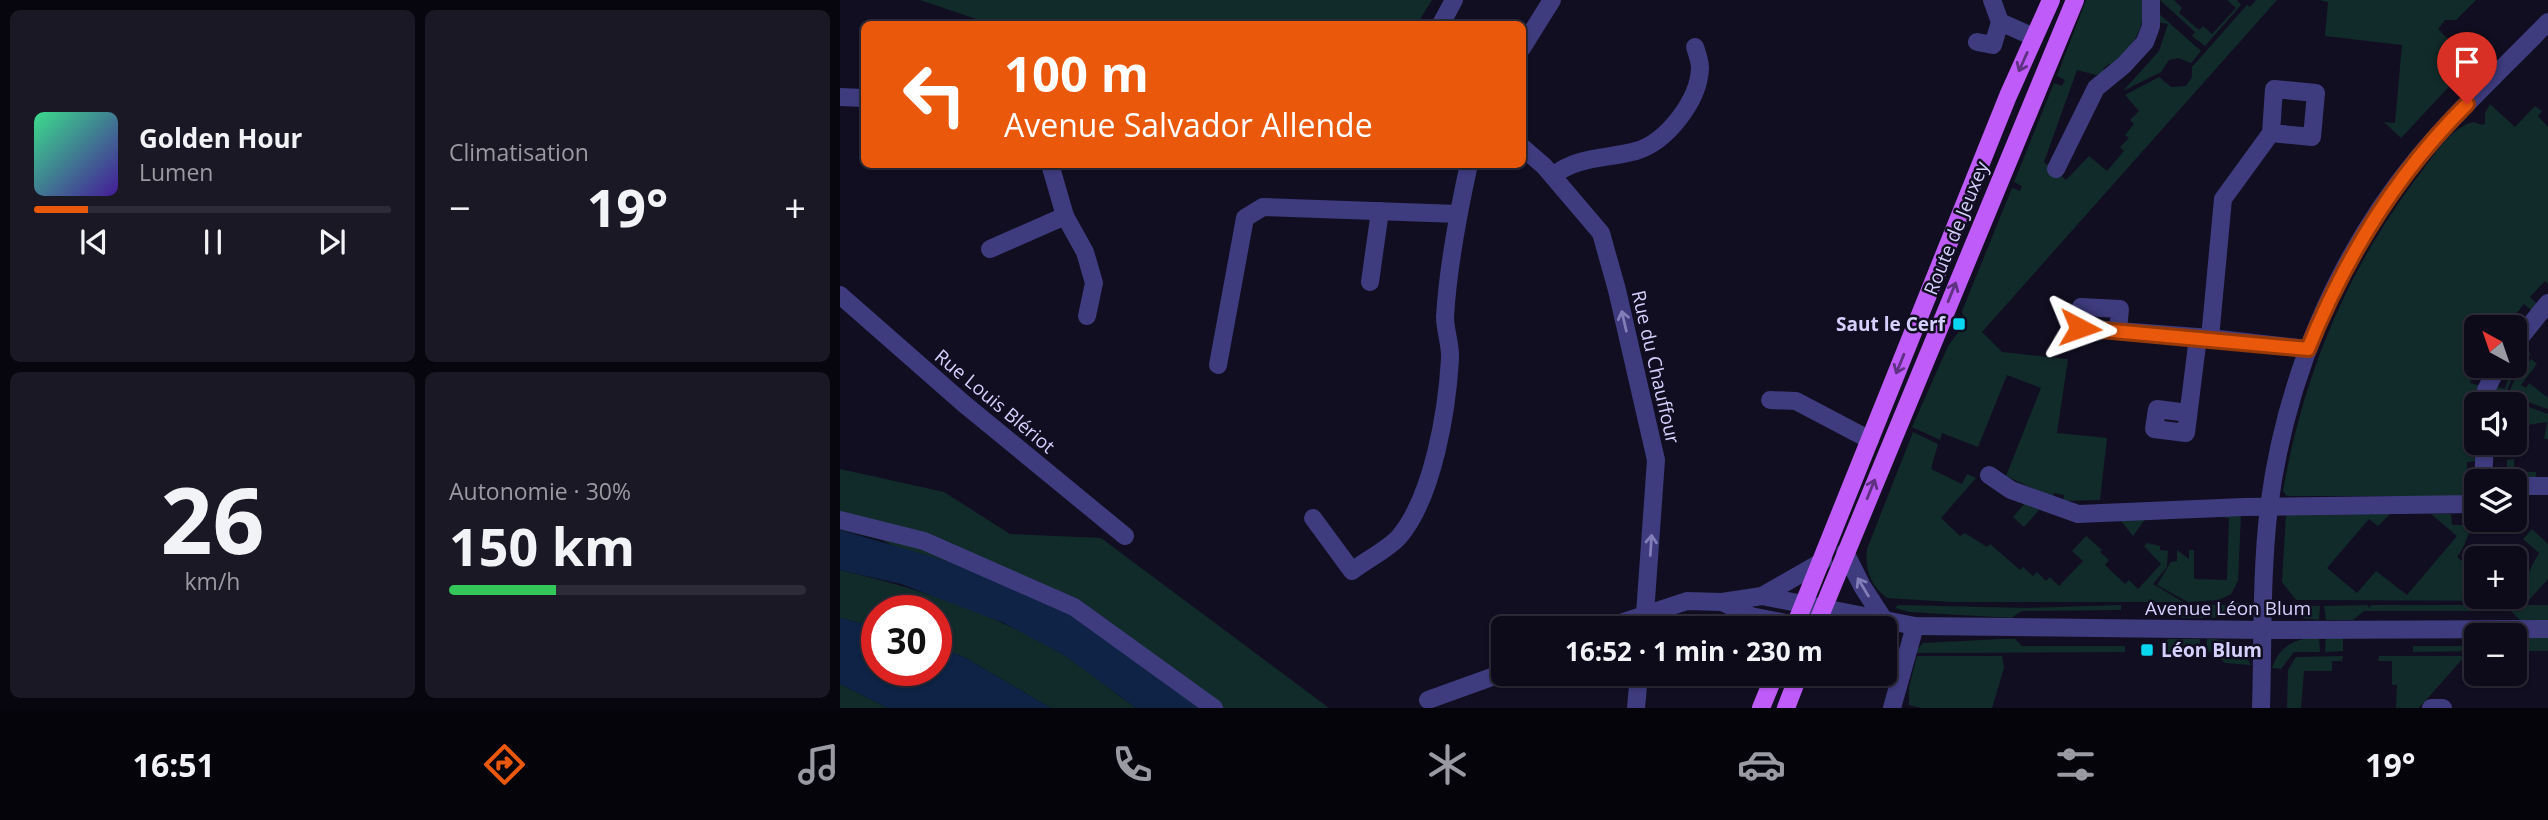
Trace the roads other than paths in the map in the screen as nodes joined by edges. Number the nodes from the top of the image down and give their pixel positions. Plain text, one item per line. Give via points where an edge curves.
1 (1454, 0) edge
2 (1552, 0) edge
3 (1992, 0) edge
4 (2051, 0) edge
5 (2075, 0) edge
6 (2151, 0) edge
7 (1443, 21) edge
8 (2000, 22) junction
9 (2548, 22) edge
10 (2034, 37) junction
11 (1526, 42) edge
12 (1977, 42) dead end
13 (1695, 47) dead end
14 (840, 97) edge
15 (861, 99) edge
16 (2270, 133) dead end
17 (1526, 151) edge
18 (1051, 168) edge
19 (1468, 168) edge
20 (2056, 169) dead end
21 (1553, 176) junction
22 (1380, 211) junction
23 (1458, 214) junction
24 (1065, 216) junction
25 (990, 248) dead end
26 (1370, 282) dead end
27 (840, 295) edge
28 (2548, 303) edge
29 (1087, 316) dead end
30 (2527, 329) edge
31 (2118, 330) dead end
32 (2204, 338) junction
33 (2308, 349) junction
34 (1219, 365) dead end
35 (1770, 400) dead end
36 (2188, 413) dead end
37 (1870, 440) junction
38 (1989, 475) dead end
39 (2527, 486) edge
40 (2548, 486) edge
41 (2464, 504) edge
42 (2269, 507) junction
43 (1313, 518) dead end
44 (840, 520) edge
45 (1125, 536) dead end
46 (1845, 552) junction
47 (1823, 561) junction
48 (1762, 596) junction
49 (1722, 601) junction
50 (1804, 604) junction
51 (1824, 608) junction
52 (1645, 616) edge
53 (1655, 616) edge
54 (1745, 616) edge
55 (1804, 616) edge
56 (1816, 616) edge
57 (1851, 616) edge
58 (1878, 616) edge
59 (1911, 625) junction
60 (1897, 626) edge
61 (2548, 629) edge
62 (2265, 630) junction
63 (1491, 677) edge
64 (1638, 686) edge
65 (1770, 686) edge
66 (1797, 686) edge
67 (1429, 700) dead end
68 (1214, 708) edge
69 (1636, 708) edge
70 (1761, 708) edge
71 (1786, 708) edge
72 (1892, 708) edge
73 (2261, 708) edge
74 (2431, 708) edge
75 (2443, 708) edge

1 - 7 street
2 - 11 street
3 - 8 street
4 - 10 main road, Route de Jeuxey
46 -> 5 main road, Route de Jeuxey
6 - 20 street via 2151,26 2145,42 2096,88
8 - 10 street
8 - 12 street via 1993,45
9 - 33 street via 2457,114 2387,199 2358,243
10 -> 37 main road, Route de Jeuxey
13 - 21 street via 1701,67 1696,86 1684,113 1655,141 1637,150 1573,163
14 - 15 street
16 - 32 street via 2223,199
17 - 21 street, Rue du Chauffour
18 - 24 street
19 - 23 street
52 -> 21 street, Rue du Chauffour via 1657,460 1601,233
22 - 23 street
22 - 26 street
22 - 34 street via 1263,207 1245,218
23 - 43 street via 1445,319 1450,358 1436,452 1417,510 1398,538 1352,571
24 - 25 street
24 - 29 street via 1085,252 1094,283
27 - 45 street, Rue Louis Blériot
28 - 30 street
31 - 32 street
32 - 33 street
32 - 36 street
33 - 42 street via 2282,435
35 - 37 street via 1796,401
37 - 47 main road, Route de Jeuxey
38 - 42 street via 2011,490 2078,514
39 - 40 street
41 - 42 street
42 - 62 street
44 - 68 street via 924,541 1074,607
46 - 51 main road, Route de Jeuxey
58 -> 46 street
47 - 48 street
47 - 50 main road, Route de Jeuxey
48 - 49 street
48 - 50 street
49 - 53 street via 1686,601
49 - 54 street
50 - 51 street
50 - 55 main road, Route de Jeuxey
51 - 56 main road, Route de Jeuxey
51 - 57 street
59 - 60 street, Avenue Léon Blum
59 - 62 street, Avenue Léon Blum
59 - 72 street
61 - 62 street, Avenue Léon Blum
62 - 73 street
63 - 67 street
64 - 69 street
65 - 70 main road
66 - 71 main road
74 - 75 street

